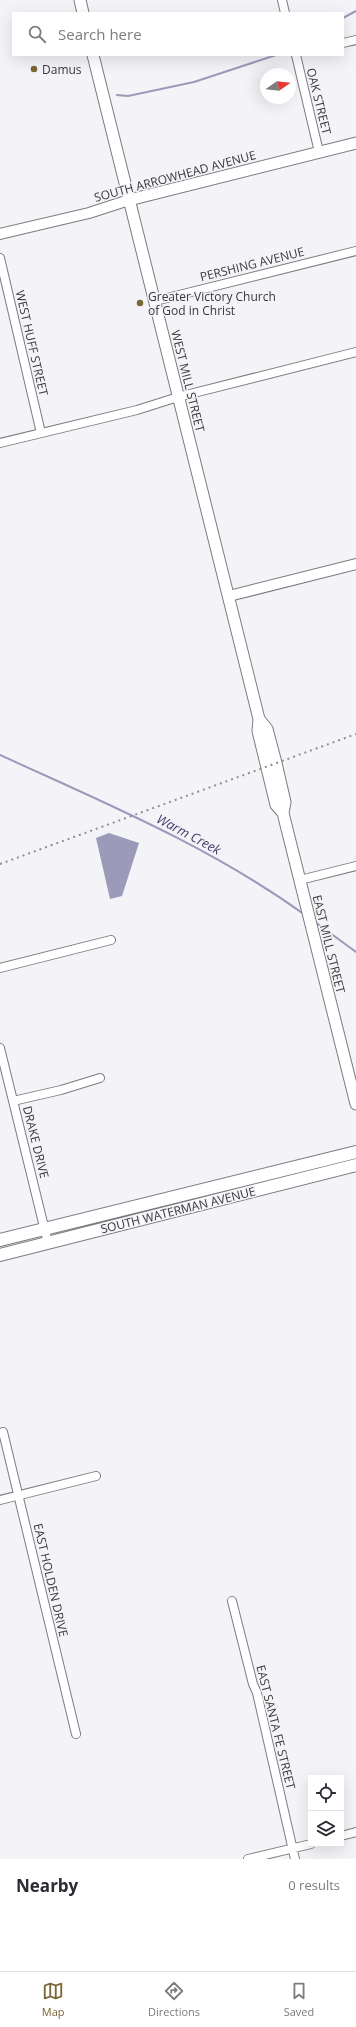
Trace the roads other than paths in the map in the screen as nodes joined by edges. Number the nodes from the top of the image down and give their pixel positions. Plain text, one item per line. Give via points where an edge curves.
1 (81, 0) edge
2 (282, 0) edge
3 (83, 12) edge
4 (285, 12) edge
5 (356, 40) edge
6 (344, 43) edge
7 (93, 56) edge
8 (296, 56) edge
9 (356, 143) edge
10 (319, 152) junction
11 (129, 200) junction
12 (0, 234) edge
13 (356, 251) edge
14 (0, 258) edge
15 (155, 301) junction
16 (356, 352) edge
17 (178, 397) junction
18 (40, 432) junction
19 (0, 442) edge
20 (356, 564) edge
21 (229, 596) junction
22 (356, 866) edge
23 (300, 880) junction
24 (111, 940) dead end
25 (0, 968) edge
26 (0, 1048) edge
27 (100, 1078) dead end
28 (14, 1101) junction
29 (356, 1104) edge
30 (356, 1152) edge
31 (356, 1165) edge
32 (44, 1229) junction
33 (0, 1240) edge
34 (48, 1243) junction
35 (0, 1255) edge
36 (3, 1432) dead end
37 (96, 1476) dead end
38 (19, 1496) junction
39 (0, 1500) edge
40 (232, 1601) dead end
41 (76, 1734) dead end
42 (356, 1832) edge
43 (344, 1835) edge
44 (308, 1845) edge
45 (293, 1848) junction
46 (248, 1859) edge
47 (296, 1859) edge

1 - 3 main road
2 - 4 street
5 - 6 street
7 - 11 main road, WEST MILL STREET
8 - 10 street, OAK STREET
9 - 10 main road, SOUTH ARROWHEAD AVENUE
10 - 11 main road, SOUTH ARROWHEAD AVENUE
11 - 12 street, SOUTH ARROWHEAD AVENUE
11 - 15 main road, WEST MILL STREET
13 - 15 street, PERSHING AVENUE
14 - 18 street, WEST HUFF STREET
15 - 17 main road, WEST MILL STREET
16 - 17 street
17 - 18 street via 138,410
17 - 21 main road, WEST MILL STREET
18 - 19 street
20 - 21 street
21 - 23 main road, EAST MILL STREET via 259,719 267,729 274,756 285,802 283,813
22 - 23 street
23 - 29 main road, EAST MILL STREET
24 - 25 street
26 - 28 street, DRAKE DRIVE
27 - 28 street
28 - 32 street, DRAKE DRIVE
30 - 32 main road, SOUTH WATERMAN AVENUE
31 - 34 main road, SOUTH WATERMAN AVENUE
32 - 33 main road, SOUTH WATERMAN AVENUE
32 - 34 street, DRAKE DRIVE
34 - 35 main road, SOUTH WATERMAN AVENUE
36 - 38 street, EAST HOLDEN DRIVE
37 - 38 street
38 - 39 street
38 - 41 street, EAST HOLDEN DRIVE
40 - 45 street, EAST SANTA FE STREET
42 - 43 street
44 - 45 street
45 - 46 street
45 - 47 street, EAST SANTA FE STREET

